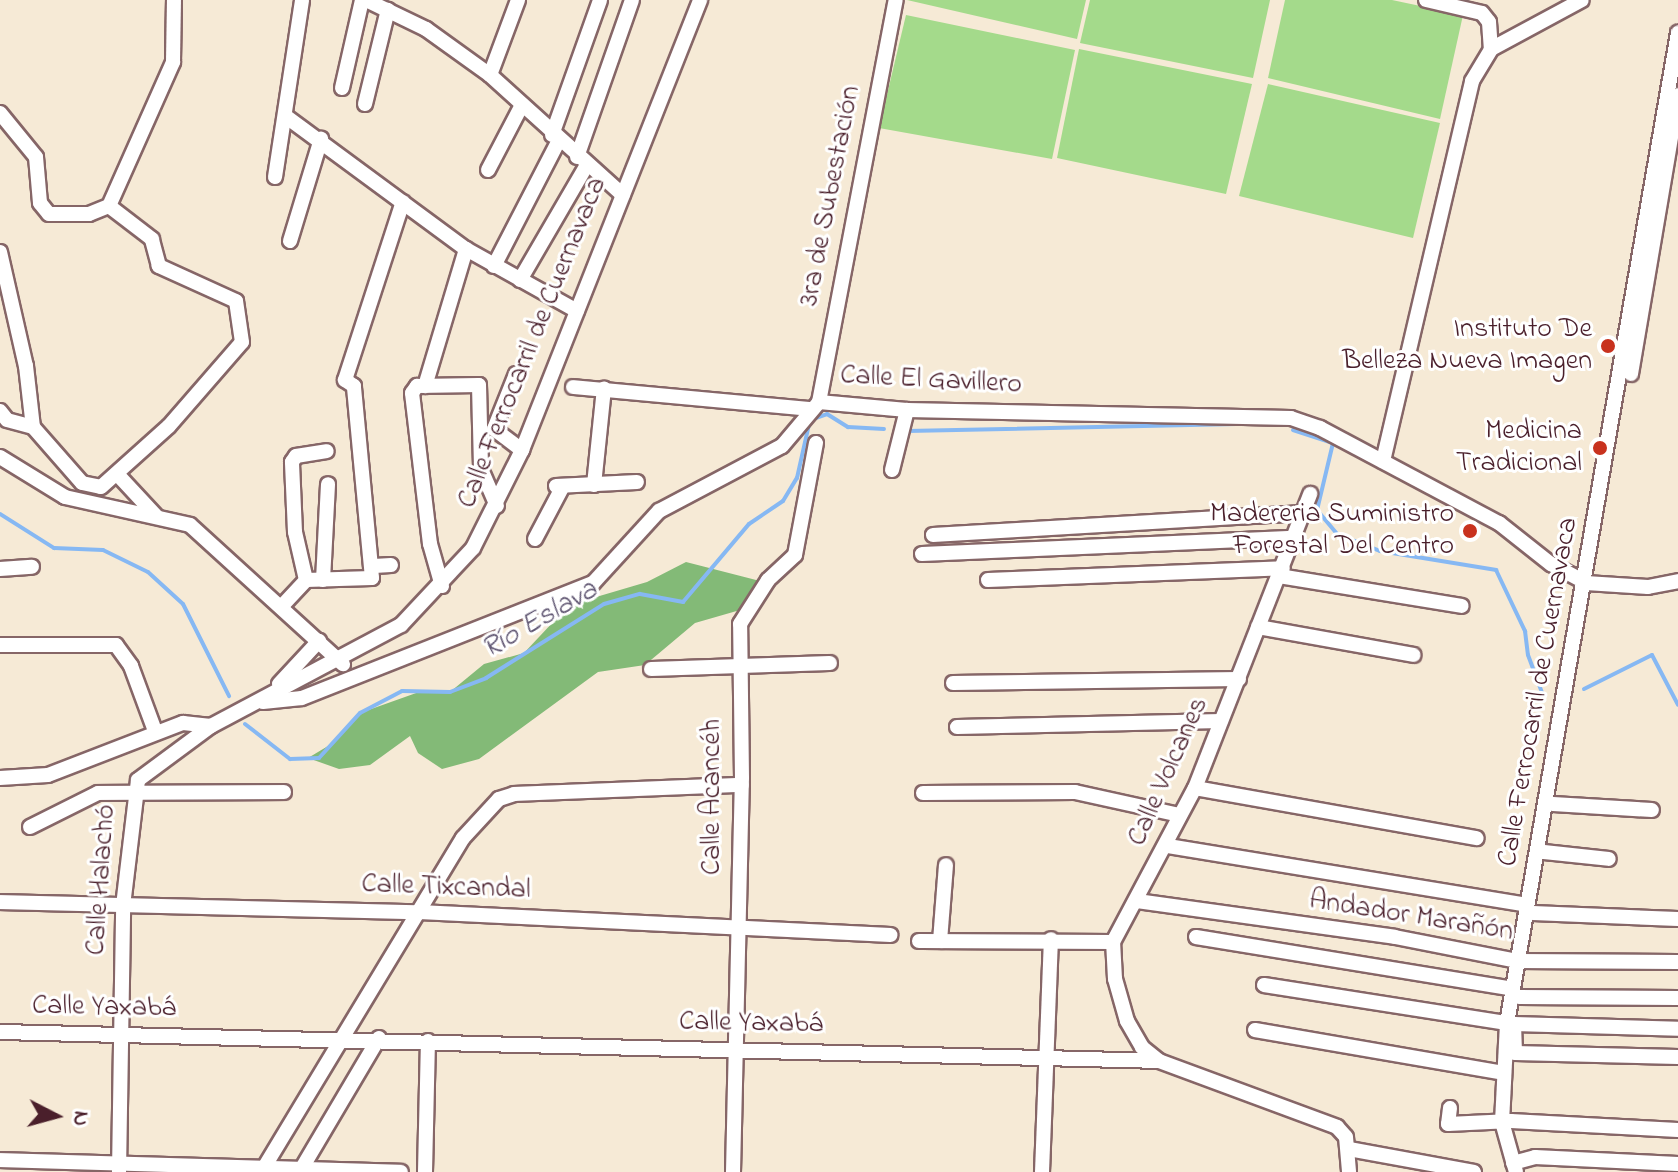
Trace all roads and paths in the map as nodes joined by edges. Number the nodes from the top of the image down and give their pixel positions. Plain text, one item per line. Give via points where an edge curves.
1 (174, 0) edge
2 (302, 0) edge
3 (364, 0) edge
4 (518, 0) edge
5 (600, 0) edge
6 (632, 0) edge
7 (700, 0) edge
8 (896, 0) edge
9 (1426, 0) edge
10 (1582, 0) edge
11 (388, 10) junction
12 (1678, 33) edge
13 (1491, 49) junction
14 (490, 75) junction
15 (342, 88) dead end
16 (1678, 95) edge
17 (365, 104) dead end
18 (522, 105) junction
19 (0, 113) edge
20 (288, 118) junction
21 (555, 138) junction
22 (321, 139) junction
23 (582, 161) junction
24 (488, 170) dead end
25 (275, 177) dead end
26 (623, 195) junction
27 (403, 202) junction
28 (109, 206) junction
29 (290, 241) dead end
30 (466, 249) junction
31 (2, 259) edge
32 (494, 266) junction
33 (520, 280) junction
34 (577, 311) junction
35 (516, 374) dead end
36 (421, 386) junction
37 (573, 387) dead end
38 (604, 389) junction
39 (814, 406) junction
40 (907, 410) junction
41 (0, 411) edge
42 (33, 427) junction
43 (816, 443) dead end
44 (522, 450) junction
45 (327, 451) dead end
46 (0, 457) edge
47 (1383, 461) junction
48 (892, 470) dead end
49 (118, 475) junction
50 (637, 482) dead end
51 (328, 484) dead end
52 (594, 485) junction
53 (1310, 494) dead end
54 (497, 506) junction
55 (1303, 513) junction
56 (157, 517) junction
57 (933, 535) dead end
58 (1294, 538) junction
59 (535, 539) dead end
60 (922, 554) dead end
61 (391, 565) dead end
62 (374, 566) junction
63 (32, 567) dead end
64 (0, 569) edge
65 (1281, 572) junction
66 (306, 580) junction
67 (323, 580) junction
68 (988, 580) dead end
69 (1678, 581) edge
70 (1591, 584) junction
71 (442, 586) junction
72 (1462, 606) dead end
73 (281, 607) junction
74 (1258, 627) junction
75 (319, 641) junction
76 (0, 645) edge
77 (1414, 655) dead end
78 (339, 659) junction
79 (830, 663) dead end
80 (737, 667) junction
81 (651, 669) dead end
82 (350, 676) junction
83 (1239, 679) junction
84 (953, 683) dead end
85 (263, 702) junction
86 (1221, 721) junction
87 (211, 726) junction
88 (957, 727) dead end
89 (155, 731) junction
90 (0, 778) edge
91 (742, 785) junction
92 (1195, 788) junction
93 (135, 790) junction
94 (284, 792) dead end
95 (923, 793) dead end
96 (1553, 804) junction
97 (1652, 810) dead end
98 (1180, 815) junction
99 (30, 827) dead end
100 (1477, 838) dead end
101 (1168, 846) junction
102 (1544, 852) junction
103 (1609, 859) dead end
104 (946, 865) dead end
105 (1137, 901) junction
106 (0, 902) edge
107 (123, 906) junction
108 (1530, 909) junction
109 (419, 912) junction
110 (1678, 919) edge
111 (738, 926) junction
112 (890, 935) dead end
113 (1196, 937) dead end
114 (1051, 939) junction
115 (919, 941) dead end
116 (940, 941) junction
117 (1113, 942) junction
118 (1521, 961) junction
119 (1678, 962) edge
120 (1264, 985) dead end
121 (1515, 993) junction
122 (1678, 998) edge
123 (1510, 1024) junction
124 (1678, 1029) edge
125 (1255, 1030) dead end
126 (0, 1032) edge
127 (119, 1035) junction
128 (344, 1037) junction
129 (379, 1038) junction
130 (428, 1041) junction
131 (735, 1050) junction
132 (1045, 1056) junction
133 (1678, 1057) edge
134 (1159, 1061) junction
135 (1503, 1073) junction
136 (1450, 1108) dead end
137 (1509, 1122) junction
138 (1678, 1130) edge
139 (1349, 1149) junction
140 (0, 1160) edge
141 (1678, 1164) edge
142 (265, 1166) junction
143 (1514, 1167) edge
144 (119, 1168) edge
145 (302, 1168) junction
146 (401, 1172) edge
147 (425, 1172) edge
148 (733, 1172) edge
149 (1042, 1172) edge
150 (1349, 1172) edge
151 (1474, 1172) edge

1 - 28 street via 173,62
2 - 20 street
3 - 11 street
3 - 15 street
4 - 14 street
5 - 21 street
6 - 23 street
7 - 26 street, Calle Ferrocarril de Cuernavaca
8 - 39 street, 3ra de Subestación
9 - 13 street via 1482,13 1489,22
10 - 13 street
11 - 14 street via 426,29
11 - 17 street
12 - 70 street, Calle Ferrocarril de Cuernavaca
13 - 47 street via 1472,81
14 - 18 street
16 - 70 street, Calle Ferrocarril de Cuernavaca
18 - 21 street
18 - 24 street
19 - 28 street via 36,157 40,203 49,214 89,214
20 - 22 street
20 - 25 street
21 - 23 street
21 - 32 street
22 - 27 street
22 - 29 street
23 - 26 street
23 - 33 street
26 - 34 street, Calle Ferrocarril de Cuernavaca
27 - 30 street
27 - 62 street via 345,380 354,386 361,490
28 - 49 street via 152,239 159,266 236,301 242,342
30 - 32 street
30 - 36 street
31 - 42 street
32 - 33 street
33 - 34 street
34 - 44 street, Calle Ferrocarril de Cuernavaca
35 - 44 street via 494,429
36 - 54 street via 476,383 481,388 481,469
36 - 71 street via 412,393 424,500
37 - 38 street
38 - 39 street
38 - 52 street
39 - 40 street, Calle El Gavillero
39 - 82 street, Calle El Gavillero via 782,446 659,511 593,583
40 - 47 street, Calle El Gavillero via 1291,418
40 - 48 street
41 - 42 street via 7,420
42 - 49 street via 87,487 101,487
43 - 80 street, Calle Acancéh via 795,555 768,580 740,624
44 - 54 street, Calle Ferrocarril de Cuernavaca
45 - 66 street via 296,456 292,462 295,532
46 - 56 street via 65,497
47 - 70 street, Calle El Gavillero via 1499,523 1551,564
49 - 56 street
50 - 52 street
51 - 67 street
52 - 59 street via 560,486
53 - 55 street, Calle Volcanes
54 - 71 street, Calle Ferrocarril de Cuernavaca via 473,548
55 - 57 street
55 - 58 street, Calle Volcanes
56 - 73 street via 190,525
58 - 60 street
58 - 65 street, Calle Volcanes
61 - 62 street
62 - 67 street via 369,580
63 - 64 street
65 - 68 street
65 - 72 street
65 - 74 street, Calle Volcanes
66 - 67 street
66 - 73 street
69 - 70 street via 1648,587
70 - 96 street, Calle Ferrocarril de Cuernavaca
70 - 108 street, Calle Ferrocarril de Cuernavaca
71 - 78 street, Calle Ferrocarril de Cuernavaca via 401,625
73 - 75 street
74 - 77 street
74 - 83 street, Calle Volcanes
75 - 78 street
75 - 85 street
76 - 89 street via 116,645 131,666
78 - 82 street
78 - 85 street, Calle Ferrocarril de Cuernavaca
79 - 80 street
80 - 81 street
80 - 91 street, Calle Acancéh
82 - 85 street, Calle El Gavillero via 302,698
83 - 84 street
83 - 86 street, Calle Volcanes
85 - 87 street
86 - 88 street
86 - 92 street, Calle Volcanes
87 - 89 street via 183,723
87 - 93 street, Calle Halachó via 185,749 144,772
89 - 90 street via 48,775
91 - 109 street via 514,794 479,816
91 - 111 street, Calle Acancéh
92 - 98 street, Calle Volcanes
92 - 100 street
93 - 94 street
93 - 99 street via 78,799
93 - 107 street, Calle Halachó
95 - 98 street via 1075,792
96 - 97 street
96 - 102 street, Calle Ferrocarril de Cuernavaca
98 - 101 street, Calle Volcanes
101 - 105 street, Calle Volcanes
101 - 108 street
102 - 103 street
102 - 108 street, Calle Ferrocarril de Cuernavaca
104 - 116 street
105 - 117 street, Calle Volcanes
105 - 118 street, Andador Marañón via 1395,937
106 - 107 street, Calle Tixcandal
107 - 109 street, Calle Tixcandal
107 - 127 street, Calle Halachó
108 - 110 street
108 - 118 street, Calle Ferrocarril de Cuernavaca
109 - 111 street, Calle Tixcandal
109 - 128 street
111 - 112 street, Calle Tixcandal
111 - 131 street, Calle Acancéh
113 - 121 street
114 - 116 street
114 - 117 street
114 - 132 street
115 - 116 street
117 - 134 street via 1115,979 1127,1021 1142,1047
118 - 119 street, Andador Marañón
118 - 121 street, Calle Ferrocarril de Cuernavaca
120 - 123 street
121 - 122 street
121 - 123 street, Calle Ferrocarril de Cuernavaca
123 - 124 street
123 - 133 street, Calle Ferrocarril de Cuernavaca via 1515,1053
123 - 135 street, Calle Ferrocarril de Cuernavaca
125 - 135 street
126 - 127 street, Calle Yaxabá
127 - 128 street, Calle Yaxabá
127 - 144 street, Calle Halachó
128 - 129 street, Calle Yaxabá
128 - 142 street
129 - 130 street, Calle Yaxabá
129 - 145 street
130 - 131 street, Calle Yaxabá
130 - 147 street
131 - 132 street, Calle Yaxabá
131 - 148 street, Calle Acancéh
132 - 134 street, Calle Yaxabá
132 - 149 street
134 - 139 street, Calle Yaxabá via 1337,1127
135 - 137 street, Calle Ferrocarril de Cuernavaca
136 - 137 street via 1448,1124
137 - 138 street
137 - 143 street, Calle Ferrocarril de Cuernavaca
139 - 150 street
139 - 151 street
140 - 144 street
141 - 143 street via 1535,1157
142 - 144 street
142 - 145 street
145 - 146 street

